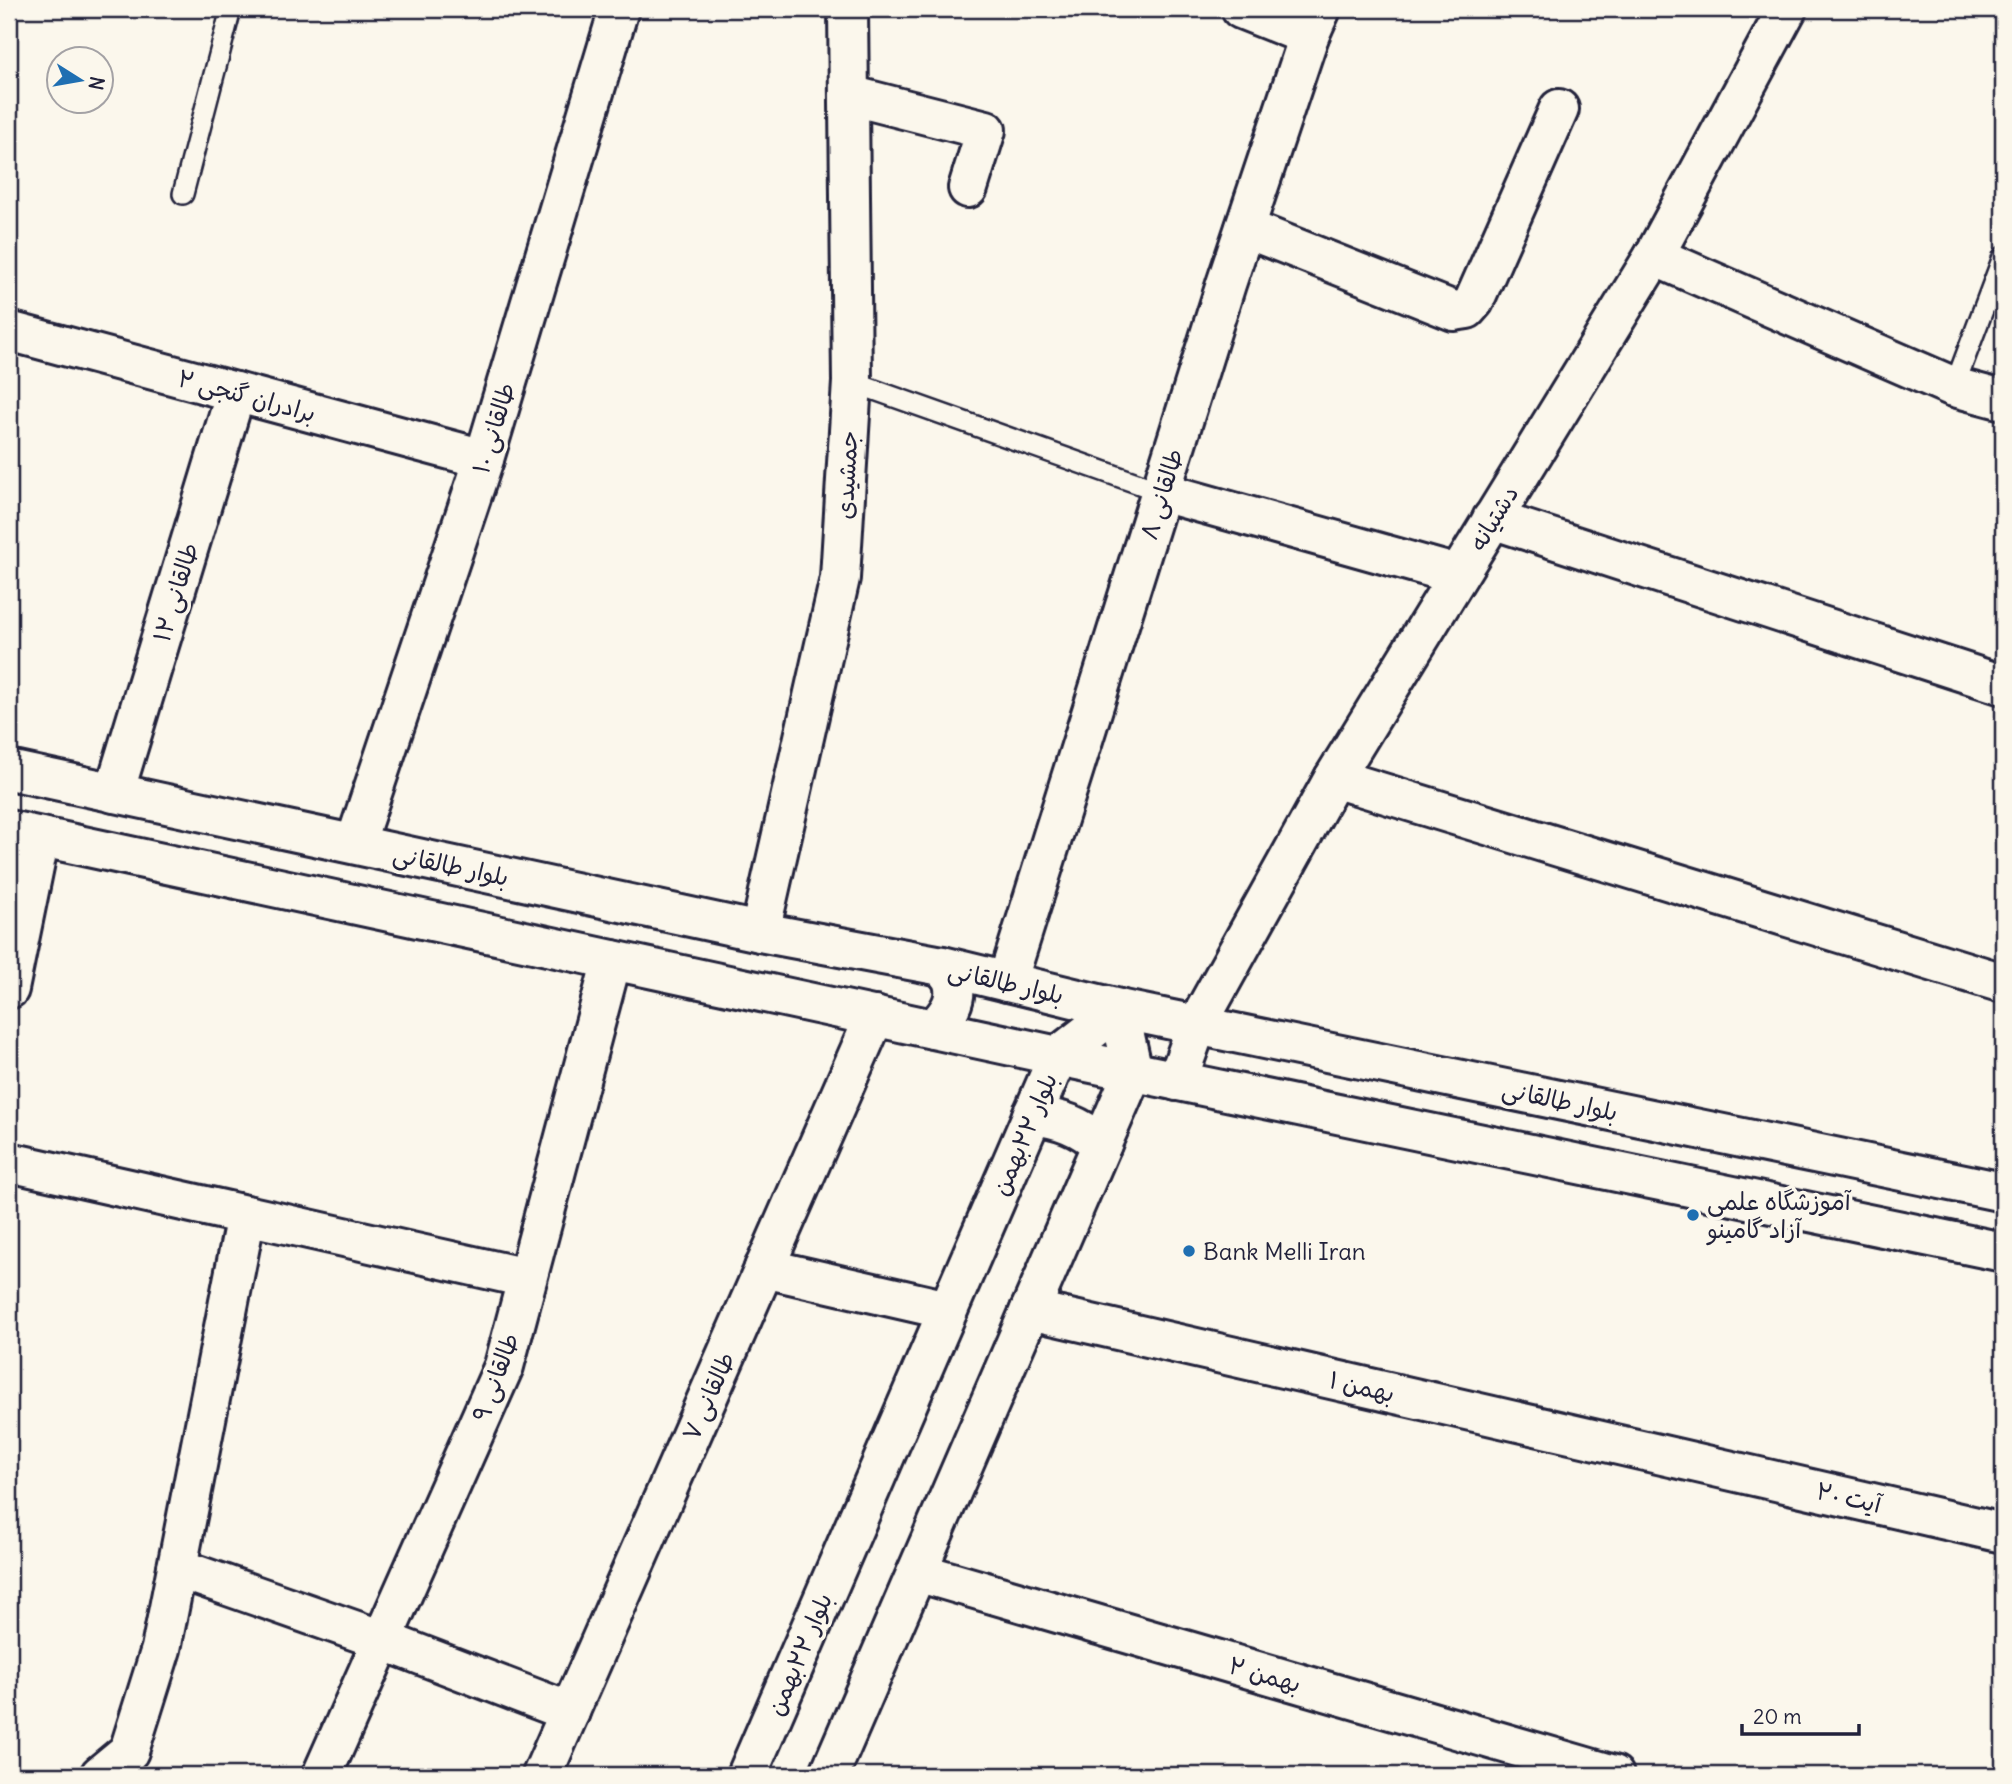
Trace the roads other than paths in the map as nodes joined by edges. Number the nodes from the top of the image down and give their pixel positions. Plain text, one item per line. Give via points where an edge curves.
1 (231, 9) edge
2 (619, 9) edge
3 (848, 9) edge
4 (1241, 9) edge
5 (1787, 9) edge
6 (1315, 22) edge
7 (849, 95) junction
8 (1559, 110) dead end
9 (968, 188) dead end
10 (183, 194) dead end
11 (1245, 228) junction
12 (1654, 256) junction
13 (2003, 257) edge
14 (9, 331) edge
15 (852, 382) junction
16 (1954, 387) junction
17 (236, 392) junction
18 (2003, 400) edge
19 (484, 459) junction
20 (1162, 492) junction
21 (1492, 519) junction
22 (1458, 575) junction
23 (2003, 685) edge
24 (9, 770) edge
25 (1334, 778) junction
26 (114, 793) junction
27 (24, 833) edge
28 (355, 844) junction
29 (760, 932) junction
30 (612, 960) junction
31 (942, 966) junction
32 (1007, 982) junction
33 (2003, 983) edge
34 (9, 989) edge
35 (1119, 1009) junction
36 (875, 1016) junction
37 (1197, 1025) junction
38 (933, 1029) junction
39 (1058, 1056) junction
40 (1413, 1070) junction
41 (1133, 1072) junction
42 (1177, 1081) junction
43 (1032, 1115) junction
44 (1402, 1128) junction
45 (1102, 1144) junction
46 (9, 1162) edge
47 (2003, 1192) edge
48 (246, 1215) junction
49 (2003, 1252) edge
50 (764, 1268) junction
51 (527, 1279) junction
52 (948, 1310) junction
53 (1030, 1310) junction
54 (1694, 1462) joint
55 (2003, 1533) edge
56 (177, 1568) junction
57 (917, 1572) junction
58 (382, 1640) junction
59 (570, 1713) junction
60 (100, 1775) edge
61 (322, 1775) edge
62 (542, 1775) edge
63 (747, 1775) edge
64 (829, 1775) edge
65 (1614, 1775) edge

1 - 10 lane
2 - 19 street, طالقانی ۱۰
3 - 7 street, جمشیدی
4 - 6 street
5 - 12 street, دشتیانه
6 - 11 street, طالقانی ۸
7 - 9 street via 986,130
7 - 15 street, جمشیدی
8 - 11 street via 1467,309 1454,311
11 - 20 street, طالقانی ۸
12 - 16 street
12 - 21 street, دشتیانه
13 - 16 lane
14 - 17 street, برادران گنجی ۲
15 - 20 lane
15 - 29 street, جمشیدی via 840,578
16 - 18 street
17 - 19 street, برادران گنجی ۲
17 - 26 street, طالقانی ۱۲
19 - 28 street, طالقانی ۱۰
20 - 22 street
20 - 32 street, طالقانی ۸
21 - 22 street, دشتیانه
21 - 23 street
22 - 25 street, دشتیانه
24 - 26 street, بلوار طالقانی
25 - 33 street
25 - 37 street, دشتیانه
26 - 28 street, بلوار طالقانی
27 - 30 street
27 - 34 street
28 - 29 street, بلوار طالقانی
29 - 31 street, بلوار طالقانی
30 - 36 street
30 - 51 street, طالقانی ۹
31 - 32 street, بلوار طالقانی
31 - 38 street via 952,980 954,997 947,1017
32 - 35 street, بلوار طالقانی
35 - 37 street, بلوار طالقانی
35 - 39 street, بلوار ۲۲بهمن
35 - 41 street
36 - 38 street
36 - 50 street, طالقانی ۷
37 - 40 street, بلوار طالقانی
37 - 42 street, دشتیانه
38 - 39 street
39 - 41 street
39 - 43 street, بلوار ۲۲بهمن
40 - 44 street via 1401,1079 1395,1092 1392,1110
40 - 47 street, بلوار طالقانی
41 - 42 street
41 - 45 street
42 - 44 street
43 - 45 street via 1082,1128
43 - 52 street, بلوار ۲۲بهمن
44 - 49 street
45 - 53 street
46 - 48 street
48 - 51 street
48 - 56 street
50 - 52 street
50 - 59 street, طالقانی ۷
51 - 58 street, طالقانی ۹ via 504,1366
52 - 63 street, بلوار ۲۲بهمن
53 - 54 street, بهمن ۱
53 - 57 street
54 - 55 street, آیت ۲۰
56 - 58 street
56 - 60 street via 161,1649 129,1751
57 - 64 street
57 - 65 street, بهمن ۲
58 - 59 street
58 - 61 street, طالقانی ۹
59 - 62 street, طالقانی ۷

